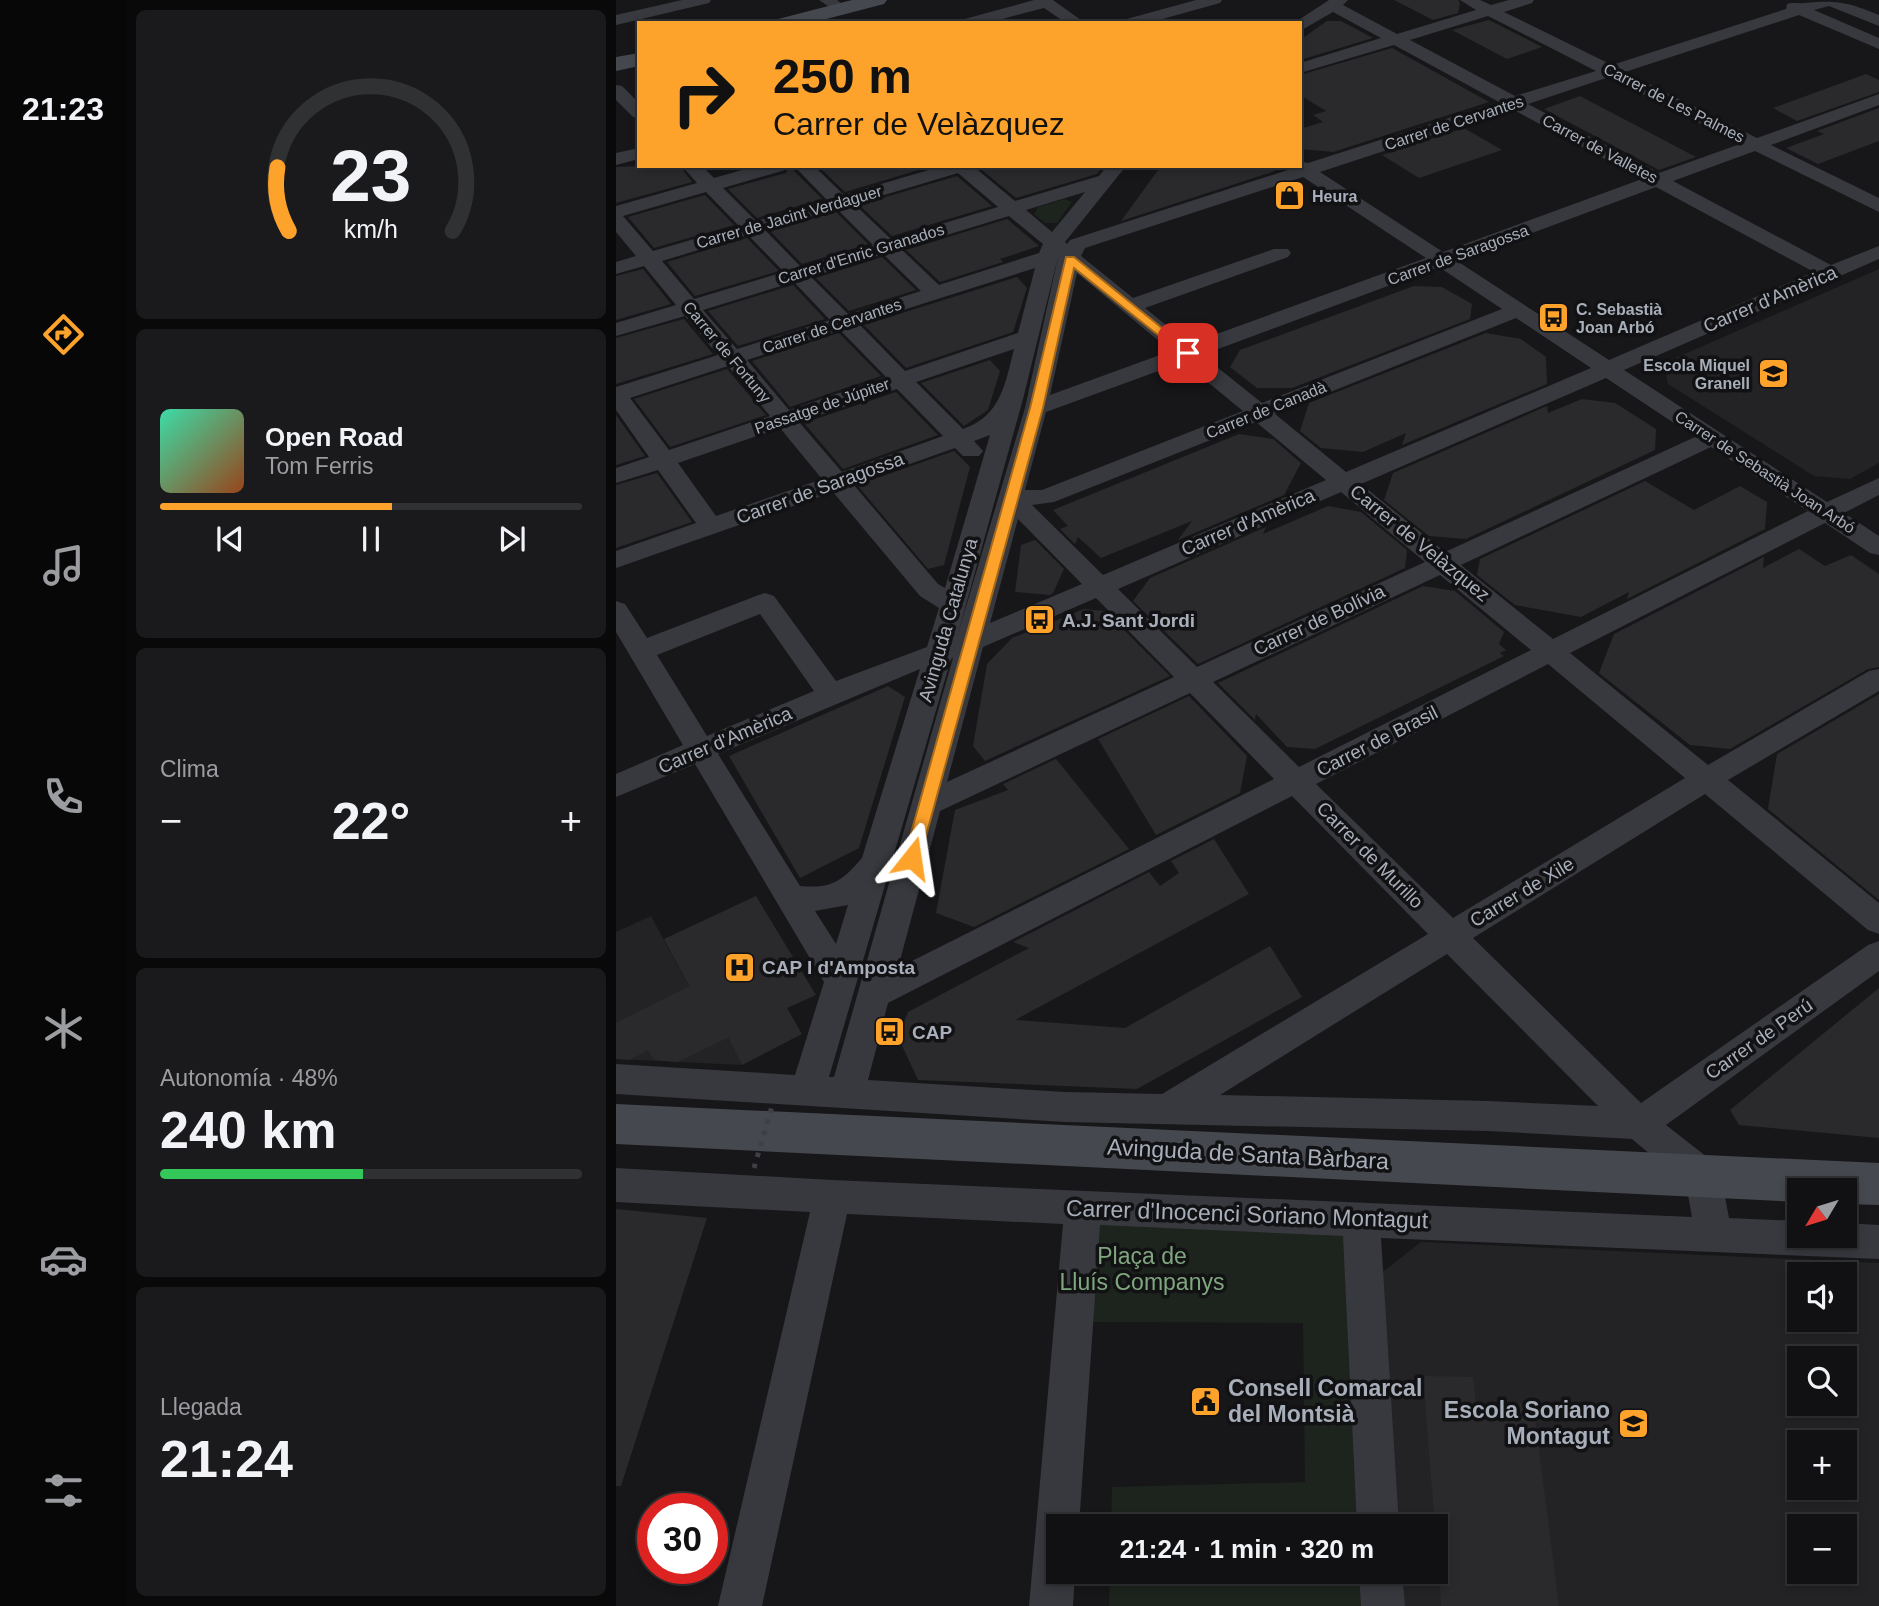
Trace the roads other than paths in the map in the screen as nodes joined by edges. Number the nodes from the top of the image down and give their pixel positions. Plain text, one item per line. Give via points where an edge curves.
1 (631, 0) edge
2 (703, 0) edge
3 (877, 0) edge
4 (1213, 0) edge
5 (1468, 0) edge
6 (1526, 0) edge
7 (1776, 0) edge
8 (1829, 0) edge
9 (1044, 1) edge
10 (1330, 2) edge
11 (833, 5) edge
12 (1800, 10) junction
13 (1490, 11) junction
14 (650, 18) edge
15 (616, 20) edge
16 (792, 21) edge
17 (974, 21) edge
18 (1074, 21) edge
19 (1136, 21) edge
20 (1289, 21) edge
21 (1879, 21) edge
22 (1302, 24) edge
23 (1395, 39) junction
24 (1879, 44) edge
25 (637, 59) edge
26 (616, 64) edge
27 (1302, 67) edge
28 (1613, 72) junction
29 (616, 90) edge
30 (1879, 99) edge
31 (1516, 104) junction
32 (632, 110) edge
33 (1756, 145) junction
34 (637, 154) edge
35 (616, 159) edge
36 (693, 168) edge
37 (771, 168) edge
38 (805, 168) edge
39 (955, 168) edge
40 (964, 168) edge
41 (1136, 168) edge
42 (1303, 169) edge
43 (1111, 173) edge
44 (1659, 181) junction
45 (710, 185) junction
46 (840, 202) junction
47 (1879, 206) edge
48 (1011, 208) junction
49 (616, 212) edge
50 (616, 220) edge
51 (752, 228) junction
52 (886, 247) junction
53 (1062, 251) junction
54 (1879, 252) edge
55 (1281, 253) dead end
56 (648, 259) junction
57 (1443, 261) junction
58 (616, 268) edge
59 (1830, 273) junction
60 (797, 274) junction
61 (935, 293) junction
62 (1130, 306) junction
63 (689, 307) junction
64 (1518, 310) junction
65 (845, 322) junction
66 (616, 330) edge
67 (1028, 338) junction
68 (1188, 353) junction
69 (732, 358) junction
70 (1607, 368) junction
71 (901, 380) junction
72 (616, 395) edge
73 (1024, 404) junction
74 (1261, 412) junction
75 (783, 420) junction
76 (958, 438) junction
77 (1712, 438) junction
78 (663, 460) junction
79 (991, 471) junction
80 (616, 475) edge
81 (1344, 481) junction
82 (835, 482) junction
83 (1879, 485) edge
84 (1011, 498) junction
85 (1826, 513) junction
86 (711, 526) junction
87 (1879, 547) edge
88 (616, 560) edge
89 (1443, 562) junction
90 (1100, 585) junction
91 (953, 605) junction
92 (616, 610) edge
93 (973, 641) junction
94 (641, 651) junction
95 (939, 652) junction
96 (1553, 652) junction
97 (1194, 678) junction
98 (1879, 678) edge
99 (831, 694) junction
100 (701, 751) junction
101 (1707, 779) junction
102 (1297, 782) junction
103 (616, 786) edge
104 (927, 804) junction
105 (877, 862) junction
106 (790, 897) junction
107 (1879, 921) edge
108 (1451, 936) junction
109 (1879, 954) edge
110 (841, 981) junction
111 (874, 995) junction
112 (616, 1079) edge
113 (807, 1090) junction
114 (847, 1092) junction
115 (1167, 1109) junction
116 (616, 1124) edge
117 (1639, 1124) junction
118 (1703, 1176) junction
119 (1879, 1184) edge
120 (616, 1185) edge
121 (832, 1197) junction
122 (1083, 1208) junction
123 (1361, 1219) junction
124 (1714, 1235) junction
125 (1879, 1242) edge
126 (1377, 1514) edge
127 (1382, 1584) edge
128 (740, 1606) edge
129 (1051, 1606) edge
130 (1383, 1606) edge

1 - 14 street
2 - 14 street
3 - 11 street
4 - 19 street
5 - 13 street, Carrer de Les Palmes
6 - 13 street
7 - 12 street
8 - 12 street, Carrer de Cervantes
8 - 21 street
9 - 17 street
9 - 18 street
10 - 20 street
10 - 22 street
10 - 23 street, Carrer de Valletes
11 - 16 street
12 - 24 street
12 - 28 street, Carrer de Cervantes
13 - 23 street
13 - 28 street, Carrer de Les Palmes
14 - 15 street
23 - 27 street
23 - 31 street, Carrer de Valletes
25 - 26 street
28 - 31 street, Carrer de Cervantes
28 - 33 street, Carrer de Les Palmes
29 - 32 street
30 - 33 street, Carrer de Saragossa
31 - 42 street, Carrer de Cervantes
31 - 44 street, Carrer de Valletes
33 - 44 street, Carrer de Saragossa
33 - 47 street, Carrer de Les Palmes
34 - 35 street
36 - 45 street
37 - 45 street
38 - 46 street
39 - 46 street, Carrer de Jacint Verdaguer
40 - 48 street, Carrer de Velàzquez
41 - 53 street
42 - 53 street, Carrer de Cervantes
42 - 57 street, Carrer de Sebastià Joan Arbó
43 - 48 street, Carrer d'Enric Granados
43 - 53 street, Avinguda Catalunya
44 - 57 street, Carrer de Saragossa
44 - 59 street, Carrer de Valletes
45 - 49 street
45 - 51 street
46 - 51 street, Carrer de Jacint Verdaguer
46 - 52 street
48 - 52 street, Carrer d'Enric Granados
48 - 53 street, Carrer de Velàzquez
50 - 56 street, Carrer de Fortuny
51 - 56 street, Carrer de Jacint Verdaguer
51 - 60 street
52 - 60 street, Carrer d'Enric Granados
52 - 61 street
53 - 61 street, Carrer de Cervantes
53 - 62 street, Carrer de Velàzquez
53 - 67 street, Avinguda Catalunya
53 - 73 street
54 - 59 street, Carrer d'Amèrica
55 - 62 street
56 - 58 street, Carrer de Jacint Verdaguer
56 - 63 street, Carrer de Fortuny
57 - 64 street, Carrer de Sebastià Joan Arbó
57 - 68 street, Carrer de Saragossa
59 - 70 street, Carrer d'Amèrica
60 - 63 street, Carrer d'Enric Granados
60 - 65 street
61 - 65 street, Carrer de Cervantes
62 - 68 street, Carrer de Velàzquez
63 - 66 street, Carrer d'Enric Granados
63 - 69 street, Carrer de Fortuny
64 - 70 street, Carrer de Sebastià Joan Arbó
64 - 74 street, Carrer de Canadà
65 - 69 street, Carrer de Cervantes
65 - 71 street
67 - 71 street, Passatge de Júpiter
67 - 73 street, Avinguda Catalunya
68 - 73 street, Carrer de Saragossa
68 - 74 street, Carrer de Velàzquez
69 - 72 street, Carrer de Cervantes
69 - 75 street, Carrer de Fortuny
70 - 77 street, Carrer de Sebastià Joan Arbó
70 - 81 street, Carrer d'Amèrica
71 - 75 street, Passatge de Júpiter
71 - 76 street
72 - 78 street
73 - 76 street, Carrer de Saragossa via 980,431
73 - 79 street, Avinguda Catalunya
73 - 84 street
74 - 81 street, Carrer de Velàzquez
74 - 84 street, Carrer de Canadà via 1045,497
75 - 78 street, Passatge de Júpiter
75 - 82 street, Carrer de Fortuny
76 - 79 street
76 - 82 street, Carrer de Saragossa
77 - 85 street, Carrer de Sebastià Joan Arbó
77 - 89 street, Carrer de Bolívia
78 - 80 street, Passatge de Júpiter
78 - 86 street
79 - 91 street, Avinguda Catalunya
81 - 89 street, Carrer de Velàzquez
81 - 90 street, Carrer d'Amèrica
82 - 86 street, Carrer de Saragossa
82 - 91 street, Carrer de Fortuny via 929,590
83 - 85 street, Carrer de Brasil
84 - 90 street, Carrer de Murillo
84 - 93 street
85 - 87 street, Carrer de Sebastià Joan Arbó
85 - 96 street, Carrer de Brasil
86 - 88 street, Carrer de Saragossa
89 - 96 street, Carrer de Velàzquez
89 - 97 street, Carrer de Bolívia
90 - 93 street, Carrer d'Amèrica
90 - 97 street, Carrer de Murillo
91 - 95 street, Avinguda Catalunya
92 - 94 street
93 - 95 street, Carrer d'Amèrica
93 - 104 street
94 - 99 street via 765,602
94 - 100 street
95 - 99 street, Carrer d'Amèrica
95 - 105 street, Avinguda Catalunya
96 - 101 street, Carrer de Velàzquez
96 - 102 street, Carrer de Brasil
97 - 102 street, Carrer de Murillo
97 - 104 street, Carrer de Bolívia
98 - 101 street, Carrer de Xile
99 - 100 street, Carrer d'Amèrica
100 - 103 street, Carrer d'Amèrica
100 - 106 street
101 - 107 street, Carrer de Velàzquez
101 - 108 street, Carrer de Xile
102 - 108 street, Carrer de Murillo
102 - 111 street, Carrer de Brasil
104 - 111 street
105 - 106 street via 845,894 822,901
105 - 110 street, Avinguda Catalunya
106 - 110 street
108 - 115 street, Carrer de Xile
108 - 117 street, Carrer de Murillo
109 - 117 street, Carrer de Perú
110 - 113 street, Avinguda Catalunya
111 - 114 street
112 - 113 street, Avinguda de Santa Bàrbara
113 - 114 street, Avinguda de Santa Bàrbara
114 - 115 street, Avinguda de Santa Bàrbara
115 - 117 street, Avinguda de Santa Bàrbara
116 - 118 street, Avinguda de Santa Bàrbara
117 - 118 street, Carrer de Murillo
118 - 119 street, Avinguda de Santa Bàrbara
118 - 124 street
120 - 121 street, Carrer d'Inocenci Soriano Montagut
121 - 122 street, Carrer d'Inocenci Soriano Montagut
121 - 128 street
122 - 123 street, Carrer d'Inocenci Soriano Montagut
122 - 129 street
123 - 124 street, Carrer d'Inocenci Soriano Montagut
123 - 126 street
124 - 125 street, Carrer d'Inocenci Soriano Montagut
127 - 130 street

